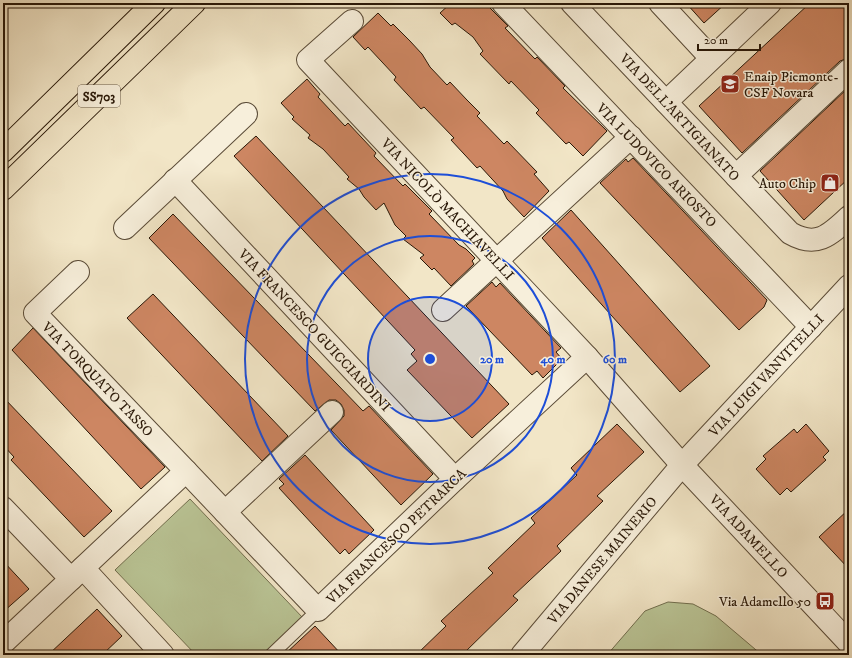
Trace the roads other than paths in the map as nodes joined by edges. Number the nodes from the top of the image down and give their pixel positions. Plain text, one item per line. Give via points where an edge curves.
1 (154, 3) edge
2 (194, 3) edge
3 (503, 3) edge
4 (572, 3) edge
5 (660, 3) edge
6 (770, 3) edge
7 (352, 21) dead end
8 (711, 58) junction
9 (849, 70) edge
10 (666, 102) junction
11 (246, 114) dead end
12 (631, 137) junction
13 (3, 151) edge
14 (736, 176) junction
15 (175, 180) junction
16 (3, 189) edge
17 (849, 217) edge
18 (125, 228) dead end
19 (497, 261) junction
20 (78, 272) dead end
21 (849, 286) edge
22 (443, 310) dead end
23 (811, 327) junction
24 (588, 357) junction
25 (332, 412) dead end
26 (682, 465) junction
27 (186, 471) junction
28 (455, 479) junction
29 (3, 508) edge
30 (225, 512) junction
31 (77, 574) junction
32 (318, 610) junction
33 (3, 643) edge
34 (849, 643) edge
35 (164, 655) edge
36 (271, 655) edge
37 (522, 655) edge

1 - 13 highway, SS703
2 - 16 highway, SS703
3 - 12 street, VIA LUDOVICO ARIOSTO
4 - 10 street, VIA DELL'ARTIGIANATO
5 - 8 street
6 - 8 street
7 - 19 street, VIA NICOLÒ MACHIAVELLI via 308,60
8 - 10 street
9 - 14 street
10 - 14 street, VIA DELL'ARTIGIANATO
11 - 15 street
12 - 19 street
12 - 23 street, VIA LUDOVICO ARIOSTO
14 - 17 street, VIA DELL'ARTIGIANATO via 790,233 803,240 820,239 836,230
15 - 18 street
15 - 28 street, VIA FRANCESCO GUICCIARDINI
19 - 22 street
19 - 24 street, VIA NICOLÒ MACHIAVELLI
20 - 27 street, VIA TORQUATO TASSO via 35,313
21 - 23 street, VIA LUIGI VANVITELLI
23 - 26 street, VIA LUIGI VANVITELLI
24 - 26 street
24 - 28 street, VIA FRANCESCO PETRARCA
25 - 30 street
26 - 34 street, VIA ADAMELLO
26 - 37 street, VIA DANESE MAINERIO
27 - 30 street, VIA FRANCESCO PETRARCA
27 - 31 street
28 - 32 street, VIA FRANCESCO PETRARCA
29 - 31 street
30 - 32 street, VIA FRANCESCO PETRARCA
31 - 33 street
31 - 35 street
32 - 36 lane

